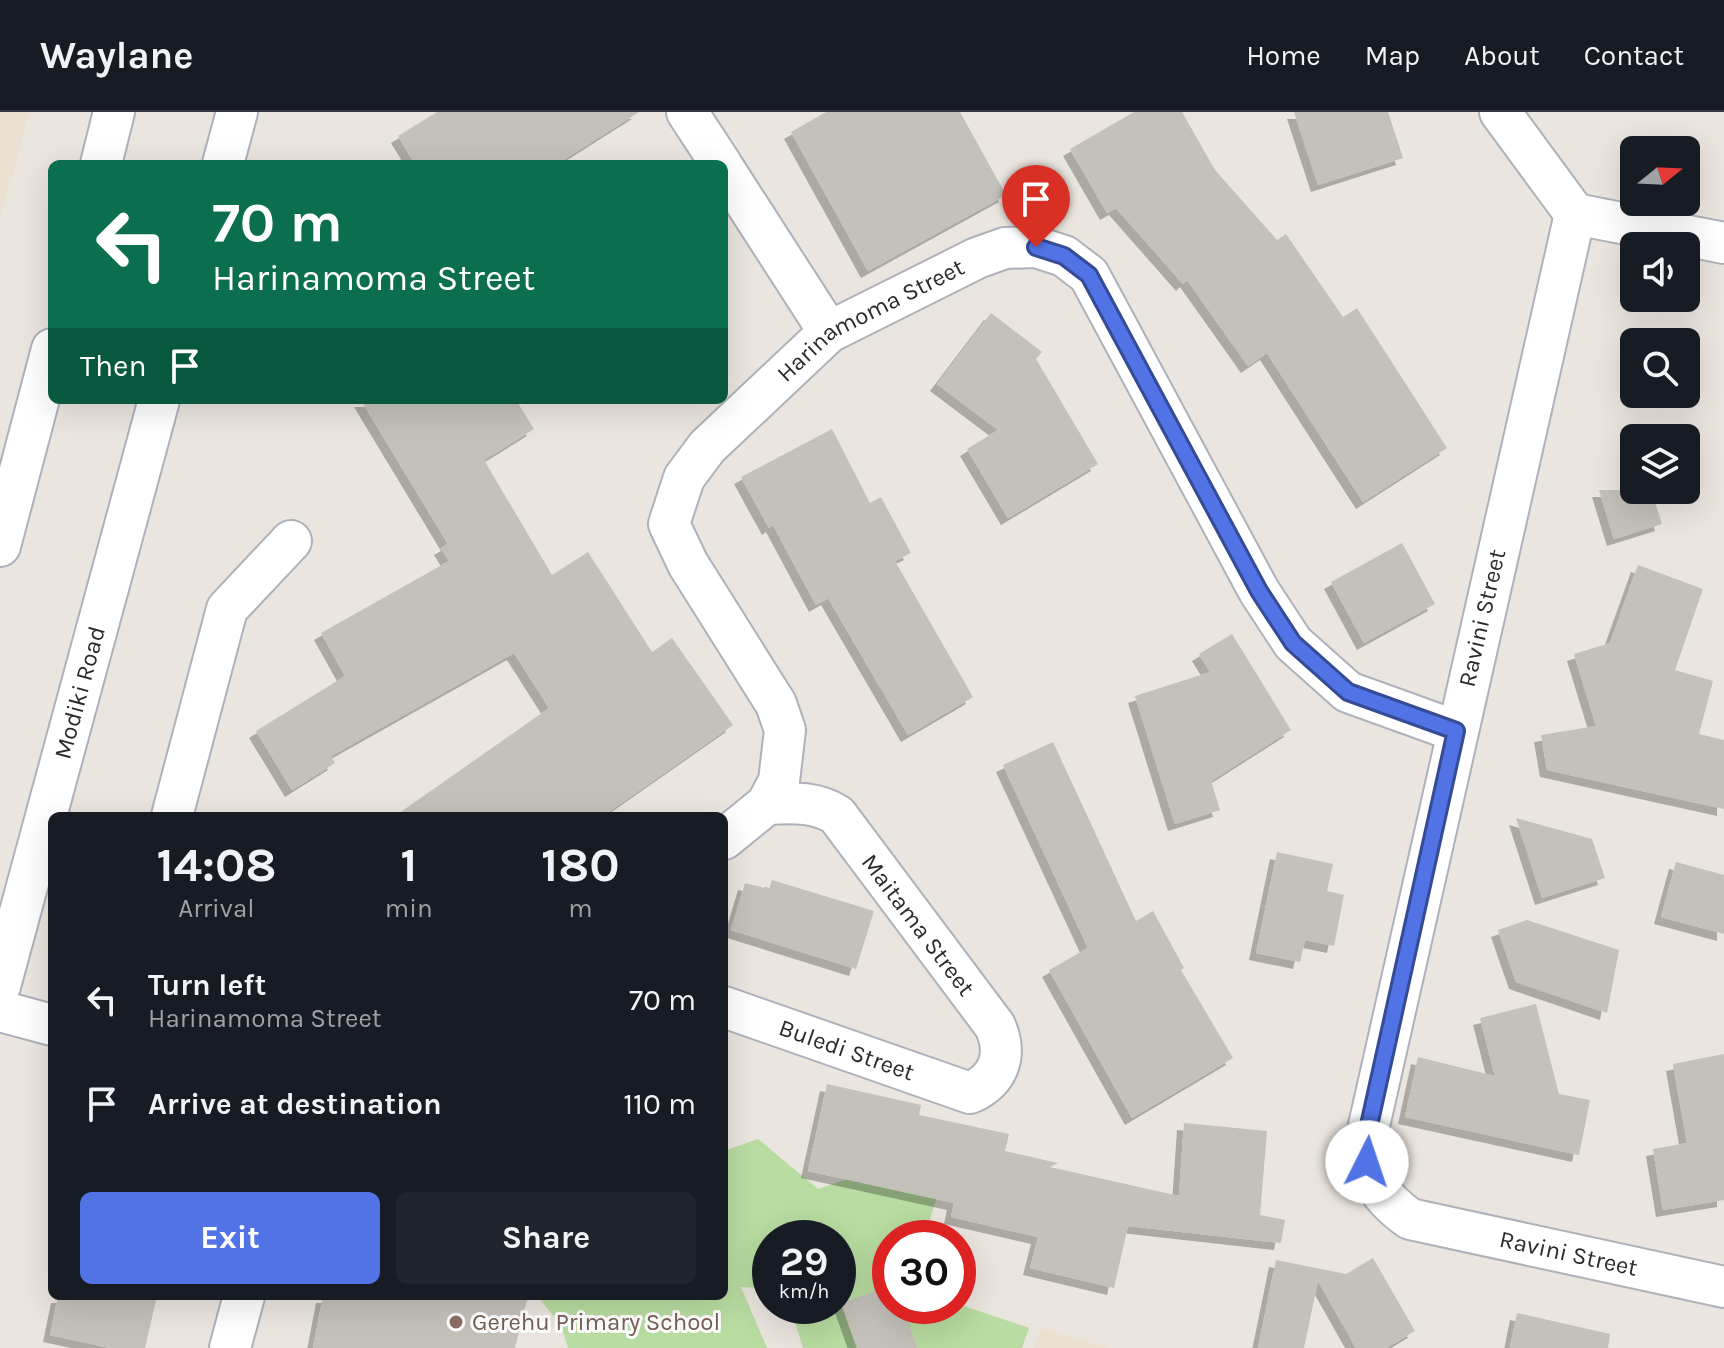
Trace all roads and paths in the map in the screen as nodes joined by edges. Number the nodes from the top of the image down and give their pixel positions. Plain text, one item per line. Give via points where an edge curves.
1 (114, 112) edge
2 (237, 112) edge
3 (687, 112) edge
4 (1500, 112) edge
5 (102, 160) edge
6 (224, 160) edge
7 (718, 160) edge
8 (728, 175) edge
9 (1575, 214) junction
10 (1724, 243) edge
11 (829, 332) junction
12 (48, 364) edge
13 (158, 404) edge
14 (291, 541) dead end
15 (0, 546) edge
16 (1456, 731) junction
17 (767, 804) junction
18 (173, 812) edge
19 (728, 836) edge
20 (0, 986) edge
21 (728, 1008) edge
22 (0, 1011) edge
23 (48, 1024) edge
24 (970, 1093) joint
25 (1724, 1287) edge
26 (243, 1300) edge
27 (230, 1348) edge

1 - 5 street
2 - 6 street
3 - 7 street
4 - 9 street
8 - 11 street
9 - 10 street
9 - 16 street, Ravini Street
11 - 16 street, Harinamoma Street via 1005,248 1036,247 1064,256 1089,275 1259,591 1293,643 1348,692
11 - 17 street, Harinamoma Street via 707,447 684,478 669,524 688,564 776,704 785,730 779,781
12 - 15 street
13 - 20 street, Modiki Road
14 - 18 street via 227,609
16 - 25 street, Ravini Street via 1366,1139 1376,1185 1410,1219
17 - 19 street
17 - 24 street, Maitama Street via 804,803 837,815 995,1026 1002,1052 999,1066 993,1078
21 - 24 street, Buledi Street
22 - 23 street
26 - 27 street

